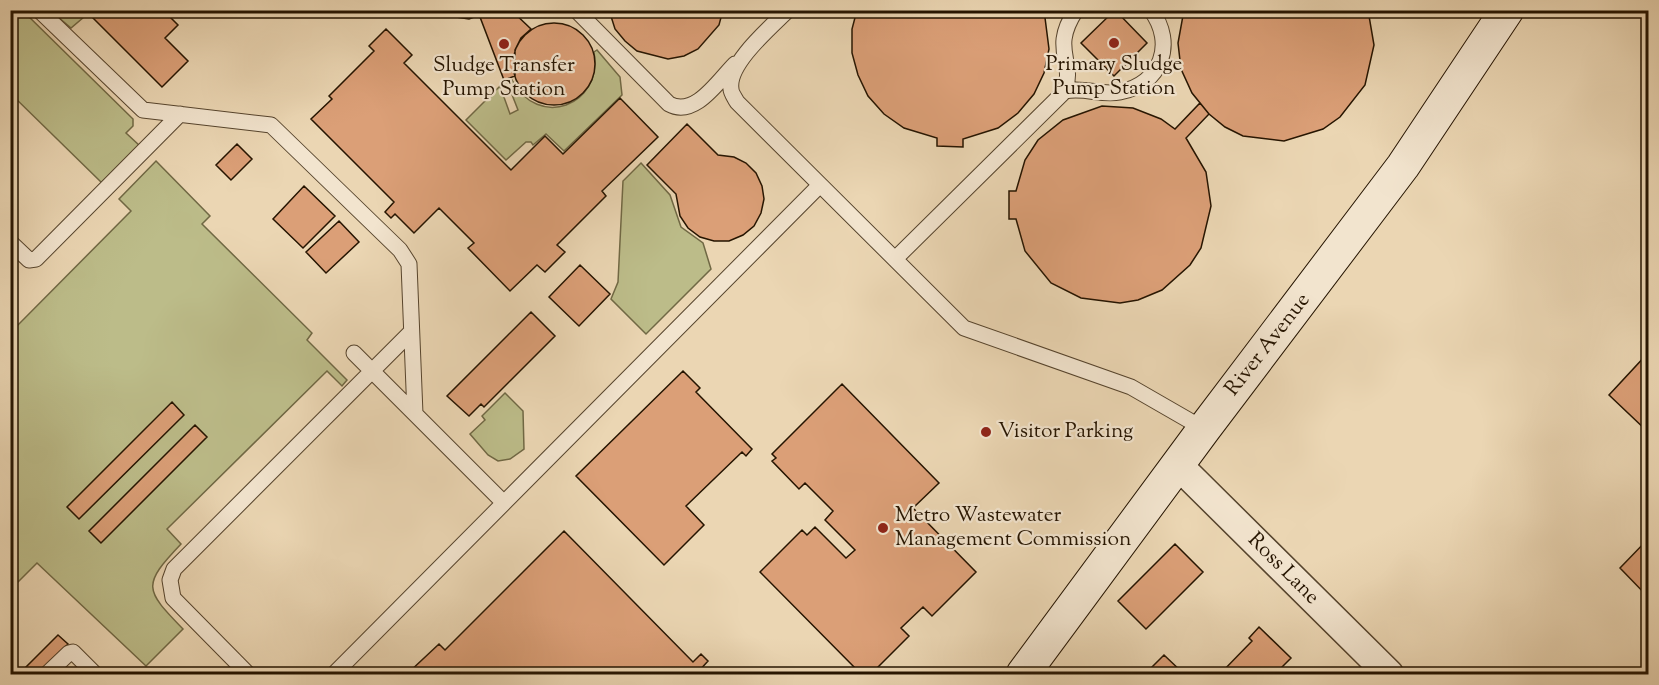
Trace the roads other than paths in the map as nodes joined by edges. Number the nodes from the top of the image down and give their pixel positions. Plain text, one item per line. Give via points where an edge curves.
1 (39, 10) edge
2 (576, 10) edge
3 (788, 10) edge
4 (1076, 10) edge
5 (1151, 10) edge
6 (1507, 10) edge
7 (752, 47) junction
8 (1066, 66) junction
9 (1096, 90) junction
10 (1065, 91) junction
11 (707, 92) junction
12 (737, 102) junction
13 (180, 114) junction
14 (819, 186) junction
15 (10, 242) edge
16 (895, 259) junction
17 (411, 332) junction
18 (354, 353) dead end
19 (373, 372) junction
20 (415, 414) junction
21 (1204, 429) junction
22 (1177, 464) junction
23 (504, 503) junction
24 (47, 675) edge
25 (95, 675) edge
26 (248, 675) edge
27 (334, 675) edge
28 (1023, 675) edge
29 (1389, 675) edge

1 - 13 lane via 142,110
2 - 11 lane via 669,104 684,108
3 - 7 lane
4 - 8 lane via 1062,41
5 - 9 lane via 1165,39 1165,49 1154,70 1128,90
6 - 21 street, River Avenue via 1403,166
7 - 11 lane
7 - 12 lane via 732,76 731,90
8 - 9 lane
8 - 10 lane
9 - 10 lane
10 - 16 lane
11 - 12 lane via 717,91
12 - 14 lane
13 - 15 lane via 36,259 29,260
13 - 17 lane via 265,123 276,128 406,256
14 - 16 lane
14 - 23 lane
16 - 21 lane via 964,328 1131,387
17 - 19 lane
17 - 20 lane
18 - 19 lane
19 - 20 lane
19 - 26 lane via 174,569 170,580 173,598
20 - 23 lane
21 - 22 street, River Avenue
22 - 28 street, River Avenue
22 - 29 street, Ross Lane
23 - 27 lane
24 - 25 lane via 73,652

